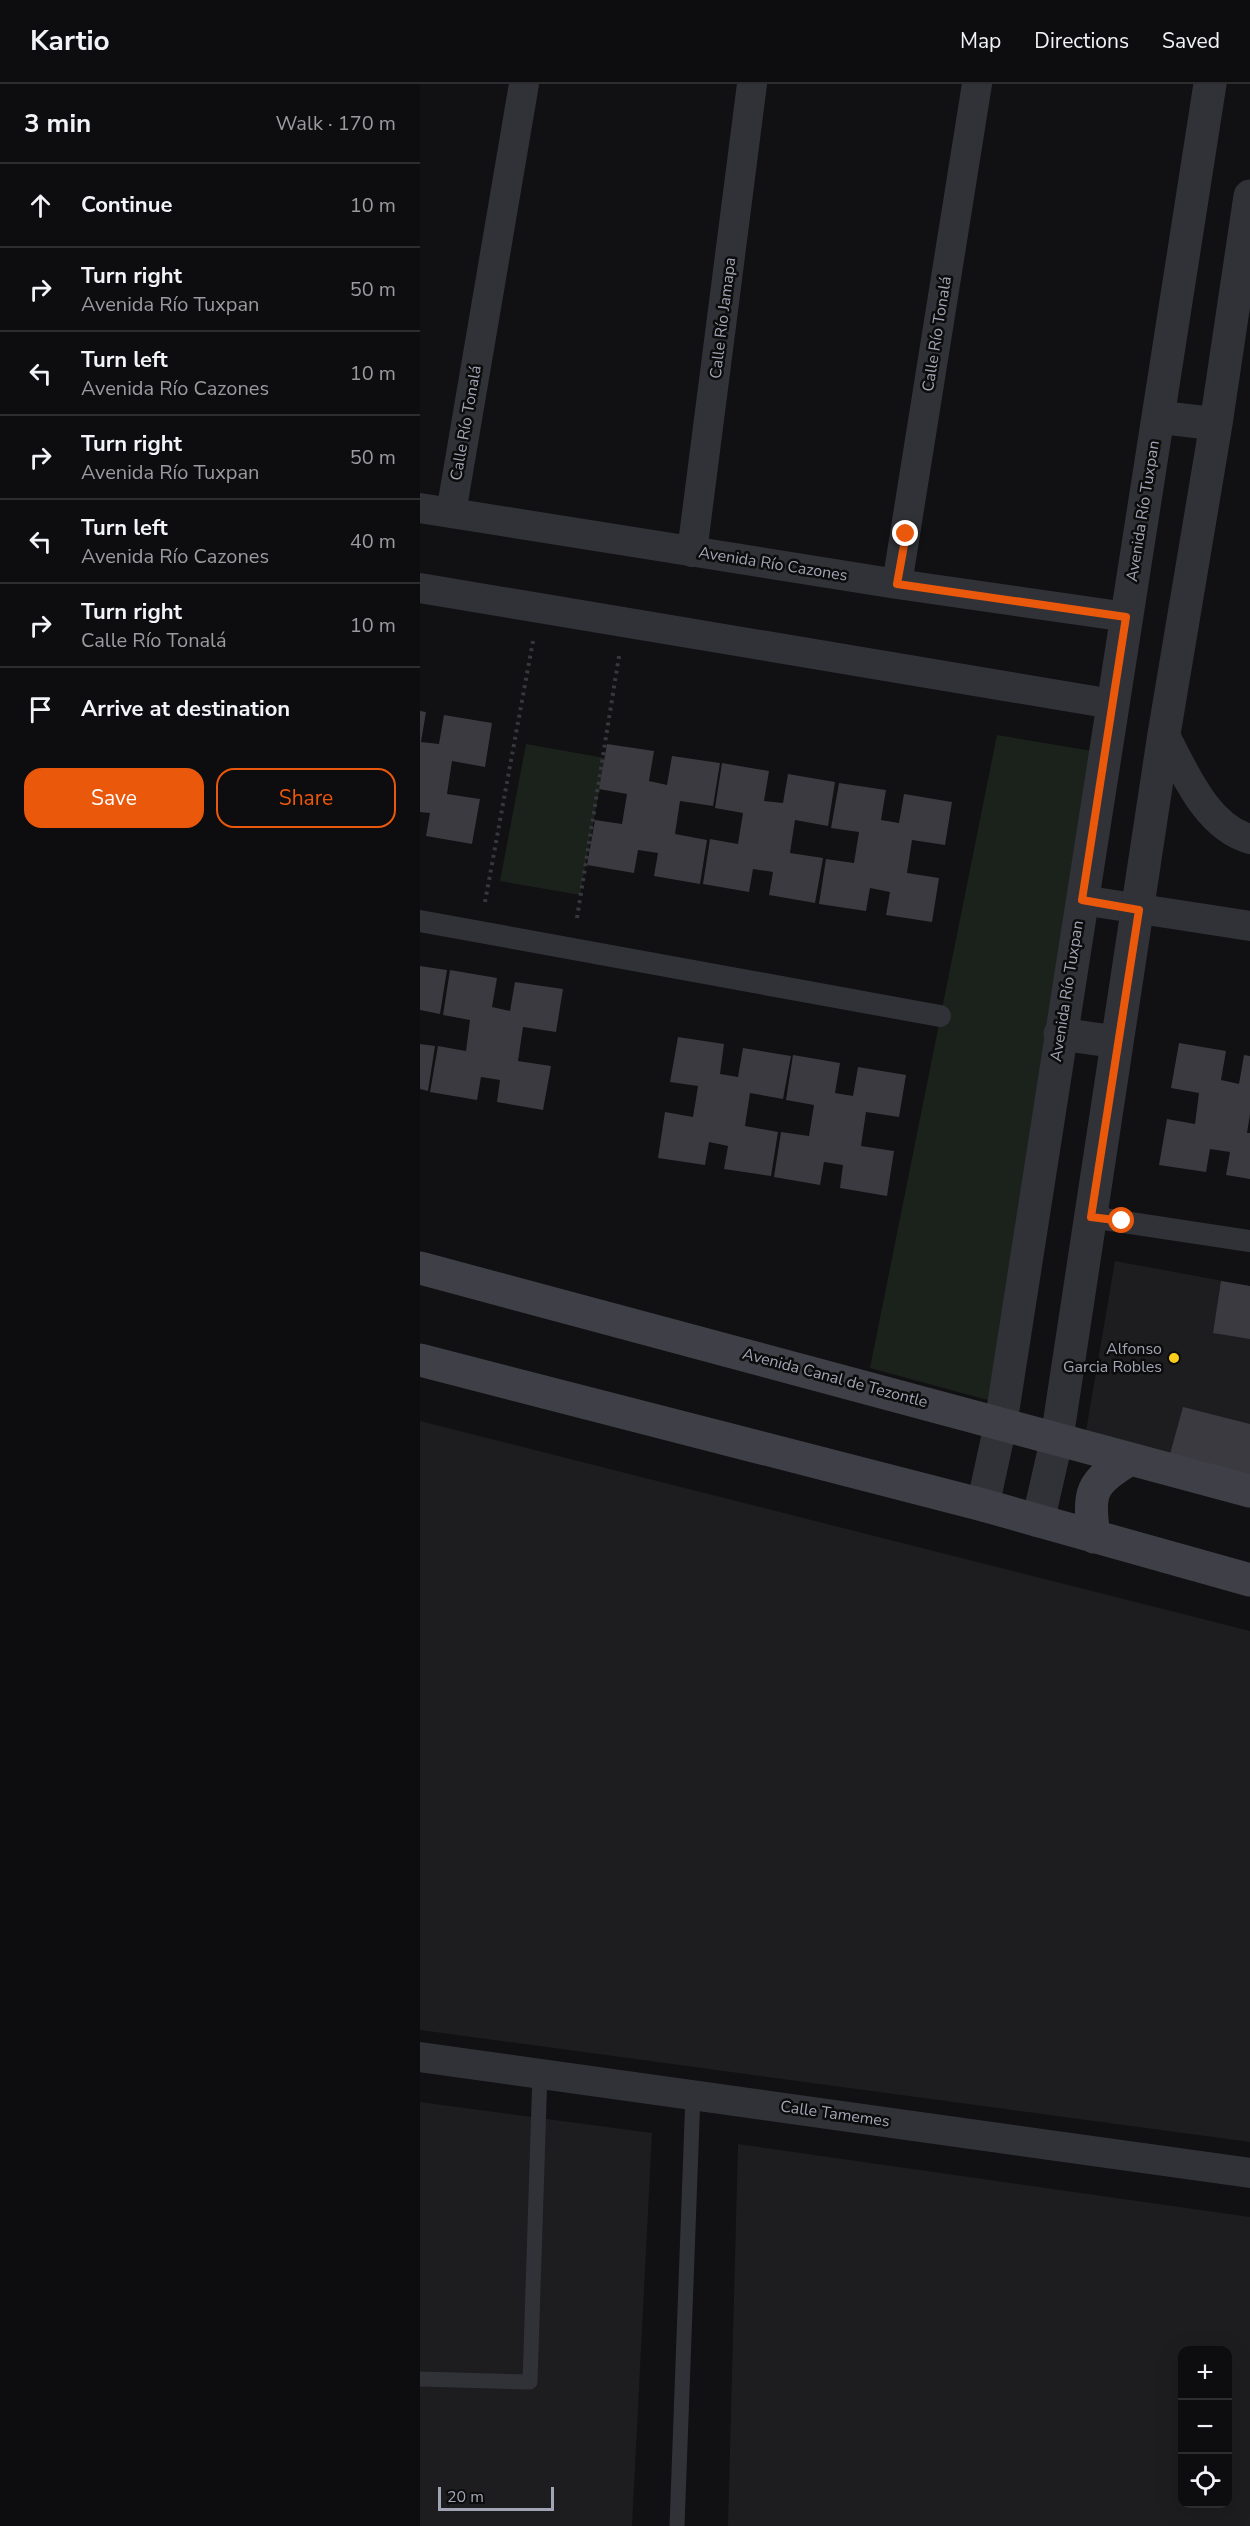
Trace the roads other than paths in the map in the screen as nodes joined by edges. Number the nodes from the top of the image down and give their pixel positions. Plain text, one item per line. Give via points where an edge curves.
1 (524, 84) edge
2 (752, 84) edge
3 (977, 84) edge
4 (1210, 84) edge
5 (1249, 207) edge
6 (1158, 417) junction
7 (1216, 424) junction
8 (420, 508) edge
9 (451, 513) junction
10 (692, 552) junction
11 (897, 584) junction
12 (420, 588) edge
13 (1126, 617) junction
14 (1112, 704) junction
15 (1164, 734) junction
16 (1250, 839) edge
17 (1082, 900) junction
18 (1139, 910) junction
19 (420, 921) edge
20 (1250, 926) edge
21 (940, 1016) dead end
22 (1060, 1034) junction
23 (1117, 1042) junction
24 (1091, 1217) junction
25 (1250, 1241) edge
26 (420, 1268) edge
27 (420, 1360) edge
28 (1001, 1422) junction
29 (1057, 1438) junction
30 (1130, 1459) junction
31 (1250, 1491) edge
32 (982, 1505) junction
33 (1038, 1521) junction
34 (1094, 1537) junction
35 (1250, 1581) edge
36 (420, 2057) edge
37 (540, 2072) junction
38 (693, 2094) junction
39 (1250, 2173) edge
40 (420, 2379) edge
41 (677, 2526) edge

1 - 9 street, Calle Río Tonalá
2 - 10 street, Calle Río Jamapa
3 - 11 street, Calle Río Tonalá
4 - 6 street, Avenida Río Tuxpan
5 - 7 street
6 - 7 street
6 - 13 street, Avenida Río Tuxpan
7 - 15 street
8 - 9 street, Avenida Río Cazones
9 - 10 street, Avenida Río Cazones
10 - 11 street, Avenida Río Cazones
11 - 13 street, Avenida Río Cazones
12 - 14 street
13 - 14 street, Avenida Río Tuxpan
14 - 17 street, Avenida Río Tuxpan
15 - 16 street via 1205,806 1238,836
15 - 18 street
17 - 18 street
17 - 22 street, Avenida Río Tuxpan
18 - 20 street
18 - 23 street
19 - 21 street
22 - 23 street
22 - 28 street, Avenida Río Tuxpan
23 - 24 street
24 - 25 street
24 - 29 street
26 - 28 main road, Avenida Canal de Tezontle
27 - 32 main road
28 - 29 main road, Avenida Canal de Tezontle
28 - 32 street, Avenida Río Tuxpan
29 - 30 main road, Avenida Canal de Tezontle
29 - 33 street
30 - 31 main road, Avenida Canal de Tezontle
30 - 34 main road via 1103,1475 1094,1488
32 - 33 main road
33 - 34 main road
34 - 35 main road
36 - 37 street, Calle Tamemes
37 - 38 street, Calle Tamemes
37 - 40 lane via 530,2382
38 - 39 street, Calle Tamemes
38 - 41 lane

